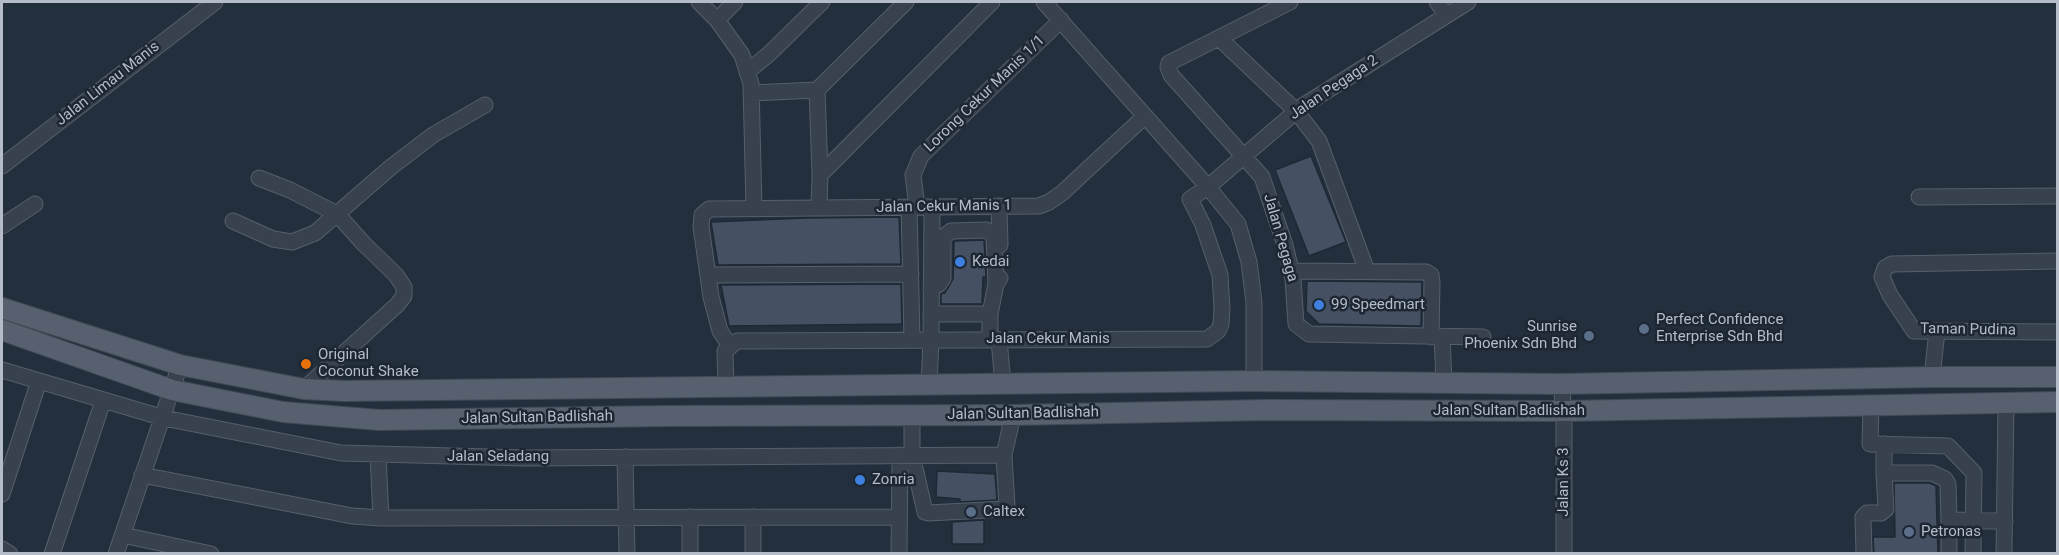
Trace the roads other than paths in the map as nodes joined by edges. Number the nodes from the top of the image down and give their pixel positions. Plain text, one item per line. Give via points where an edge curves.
1 (215, 2) edge
2 (699, 2) edge
3 (735, 2) edge
4 (822, 2) edge
5 (906, 2) edge
6 (992, 2) edge
7 (1044, 2) edge
8 (1290, 2) edge
9 (1437, 2) edge
10 (1468, 2) edge
11 (1446, 15) junction
12 (717, 20) junction
13 (1061, 20) junction
14 (1219, 38) junction
15 (747, 72) junction
16 (816, 90) junction
17 (751, 93) junction
18 (485, 105) dead end
19 (1296, 111) junction
20 (1145, 116) junction
21 (1244, 155) junction
22 (2, 166) edge
23 (820, 175) junction
24 (259, 178) dead end
25 (1208, 187) junction
26 (2058, 196) edge
27 (1919, 197) dead end
28 (1190, 199) joint
29 (35, 204) dead end
30 (999, 206) junction
31 (919, 207) junction
32 (754, 208) junction
33 (819, 208) junction
34 (337, 214) junction
35 (233, 221) dead end
36 (2, 226) edge
37 (2058, 261) edge
38 (1291, 271) junction
39 (1367, 271) junction
40 (911, 274) junction
41 (708, 275) junction
42 (996, 285) junction
43 (931, 289) junction
44 (2, 309) edge
45 (931, 314) junction
46 (990, 314) junction
47 (2, 330) edge
48 (1937, 331) junction
49 (2058, 332) edge
50 (1437, 337) junction
51 (1483, 338) dead end
52 (912, 340) junction
53 (931, 340) junction
54 (995, 340) junction
55 (734, 344) junction
56 (180, 365) junction
57 (2, 370) edge
58 (1932, 377) junction
59 (2058, 377) edge
60 (39, 381) junction
61 (1254, 381) junction
62 (1444, 382) junction
63 (929, 384) junction
64 (1004, 384) junction
65 (1561, 384) junction
66 (726, 387) junction
67 (304, 388) junction
68 (172, 390) junction
69 (103, 400) junction
70 (2058, 402) edge
71 (2006, 403) junction
72 (1871, 405) junction
73 (1564, 411) junction
74 (1013, 415) junction
75 (912, 416) junction
76 (164, 418) junction
77 (1884, 444) junction
78 (378, 455) junction
79 (906, 455) junction
80 (1004, 455) junction
81 (625, 457) junction
82 (1884, 473) junction
83 (142, 475) junction
84 (2, 494) edge
85 (626, 517) junction
86 (690, 517) junction
87 (753, 517) junction
88 (899, 517) junction
89 (381, 518) junction
90 (1949, 520) junction
91 (1973, 520) junction
92 (2005, 521) junction
93 (123, 535) junction
94 (2, 549) edge
95 (185, 551) edge
96 (10, 554) edge
97 (52, 554) edge
98 (116, 554) edge
99 (211, 554) edge
100 (627, 554) edge
101 (690, 554) edge
102 (753, 554) edge
103 (899, 554) edge
104 (1564, 554) edge
105 (1864, 554) edge
106 (1949, 554) edge
107 (1973, 554) edge
108 (2004, 554) edge

1 - 22 street, Jalan Limau Manis
2 - 12 street
3 - 12 street
4 - 15 street
5 - 16 street
6 - 23 street
7 - 13 street
8 - 14 street
9 - 11 street
10 - 11 street, Jalan Pegaga 2
11 - 19 street, Jalan Pegaga 2
12 - 15 street via 742,55
13 - 20 street
13 - 31 street, Lorong Cekur Manis 1/1 via 921,156 913,175
14 - 19 street
14 - 21 street, Jalan Pegaga via 1168,67
15 - 17 street
16 - 17 street
16 - 23 street
17 - 32 street
18 - 34 street via 433,135
19 - 21 street, Jalan Pegaga 2
19 - 39 street via 1319,141
20 - 25 street
20 - 30 street, Jalan Cekur Manis 1 via 1049,202 1039,206
21 - 25 street, Jalan Pegaga 2
21 - 38 street, Jalan Pegaga via 1262,177
23 - 33 street
24 - 34 street
25 - 28 street, Jalan Pegaga 2
25 - 61 street via 1238,224 1250,262
26 - 27 street
28 - 54 street, Jalan Cekur Manis via 1220,275 1221,324 1213,335 1207,339
29 - 36 street
30 - 31 street, Jalan Cekur Manis 1
30 - 42 street via 1002,275
31 - 33 street, Jalan Cekur Manis 1
31 - 40 street
31 - 43 street
32 - 33 street, Jalan Cekur Manis 1
32 - 41 street, Jalan Cekur Manis 1 via 709,209 702,215
34 - 35 street via 315,233 292,242 273,239
34 - 67 street via 396,275 404,296
37 - 48 street, Taman Pudina via 1892,264 1885,268 1882,277 1890,295 1914,331
38 - 39 street
38 - 50 street, Jalan Pegaga via 1296,324 1309,334
39 - 50 street via 1431,275
40 - 41 street
40 - 52 street
41 - 55 street via 720,331
42 - 43 street via 991,233 951,231 943,237 943,278
42 - 46 street
43 - 45 street
44 - 56 main road, Jalan Sultan Badlishah
45 - 46 street
45 - 53 street
46 - 54 street
47 - 68 main road, Jalan Sultan Badlishah
48 - 49 street, Taman Pudina
48 - 58 street
50 - 51 street, Jalan Pegaga
50 - 62 street
52 - 53 street, Jalan Cekur Manis
52 - 55 street, Jalan Cekur Manis
53 - 54 street, Jalan Cekur Manis
53 - 63 street
54 - 64 street
55 - 66 street via 726,351
56 - 67 main road, Jalan Sultan Badlishah
56 - 68 street
57 - 60 street, Jalan Seladang
58 - 59 main road, Jalan Sultan Badlishah
58 - 65 main road, Jalan Sultan Badlishah
60 - 69 street, Jalan Seladang
60 - 84 street
61 - 62 main road, Jalan Sultan Badlishah
61 - 64 main road, Jalan Sultan Badlishah
62 - 65 main road, Jalan Sultan Badlishah
63 - 64 main road, Jalan Sultan Badlishah
63 - 66 main road, Jalan Sultan Badlishah
65 - 73 street, Jalan Ks 3
66 - 67 main road, Jalan Sultan Badlishah via 389,392
68 - 75 main road, Jalan Sultan Badlishah via 283,412 379,420
68 - 76 street
69 - 76 street, Jalan Seladang
69 - 97 street
70 - 71 main road, Jalan Sultan Badlishah
71 - 72 main road, Jalan Sultan Badlishah
71 - 92 street
72 - 73 main road, Jalan Sultan Badlishah
72 - 77 street via 1870,444
73 - 74 main road, Jalan Sultan Badlishah via 1266,410
73 - 104 street, Jalan Ks 3
74 - 75 main road, Jalan Sultan Badlishah
74 - 80 street
75 - 79 street
76 - 78 street, Jalan Seladang via 341,453
76 - 83 street
77 - 82 street
77 - 91 street via 1948,446 1974,473
78 - 81 street, Jalan Seladang
78 - 89 street
79 - 80 street, Jalan Seladang
79 - 80 street via 928,513 1005,509
79 - 81 street, Jalan Seladang
79 - 88 street
81 - 85 street
82 - 90 street via 1932,473 1945,479
82 - 105 street via 1886,509 1863,517
83 - 89 street via 352,516
83 - 93 street
85 - 86 street
85 - 89 street
85 - 100 street
86 - 87 street
86 - 101 street
87 - 88 street
87 - 102 street
88 - 103 street
90 - 91 street
90 - 106 street
91 - 92 street
91 - 107 street
92 - 108 street
93 - 95 street
93 - 98 street
94 - 96 street
95 - 99 street

